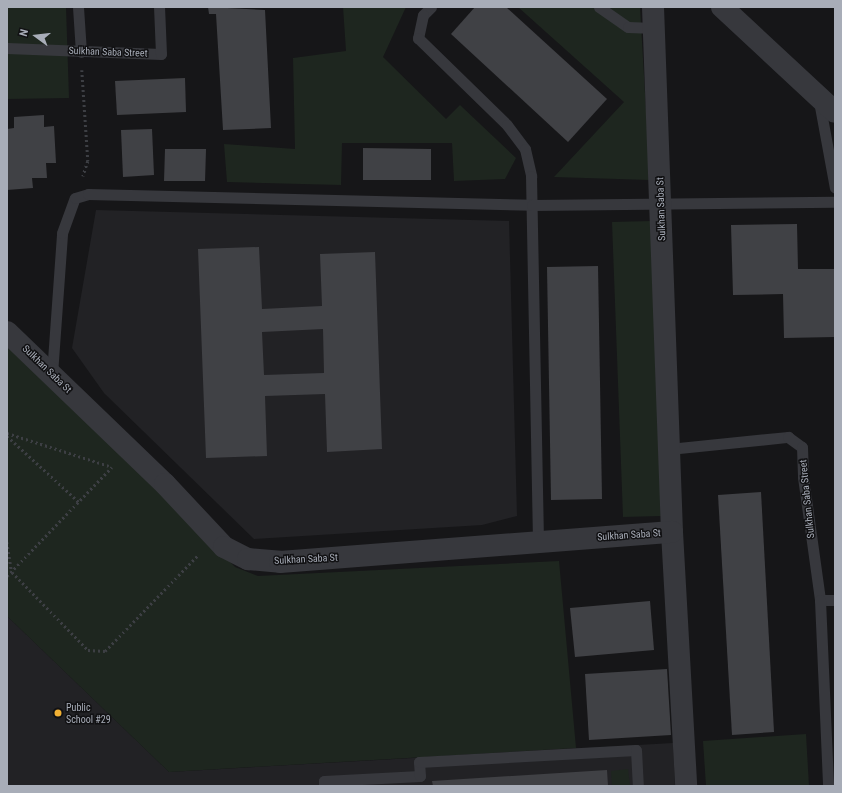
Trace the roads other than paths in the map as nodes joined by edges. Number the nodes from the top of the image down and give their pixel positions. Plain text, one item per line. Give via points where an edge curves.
1 (78, 7) edge
2 (159, 7) edge
3 (431, 7) edge
4 (599, 7) edge
5 (722, 7) edge
6 (654, 17) edge
7 (7, 48) edge
8 (81, 52) junction
9 (818, 96) junction
10 (835, 112) edge
11 (835, 188) edge
12 (835, 202) edge
13 (661, 203) junction
14 (532, 205) junction
15 (7, 332) edge
16 (52, 374) junction
17 (669, 449) junction
18 (672, 532) junction
19 (538, 541) junction
20 (820, 600) junction
21 (835, 600) edge
22 (324, 786) edge
23 (638, 786) edge
24 (686, 786) edge
25 (828, 786) edge

1 - 8 lane
2 - 8 lane, Sulkhan Saba Street via 161,54
3 - 14 lane via 423,15 418,38 507,125 525,149 531,176
4 - 6 lane via 628,27
5 - 9 street
6 - 13 street, Sulkhan Saba St
7 - 8 lane, Sulkhan Saba Street
9 - 10 street
9 - 11 lane
12 - 13 lane
13 - 14 lane
13 - 17 street, Sulkhan Saba St
14 - 16 lane via 103,193 75,198 62,233
14 - 19 lane
15 - 16 street, Sulkhan Saba St
16 - 19 street, Sulkhan Saba St via 224,547 248,559 280,562
17 - 18 street, Sulkhan Saba St
17 - 20 lane, Sulkhan Saba Street via 788,437 802,447 803,478
18 - 19 street, Sulkhan Saba St
18 - 24 street, Sulkhan Saba St
20 - 21 lane
20 - 25 lane, Sulkhan Saba Street
22 - 23 lane via 324,782 420,776 419,762 636,750

